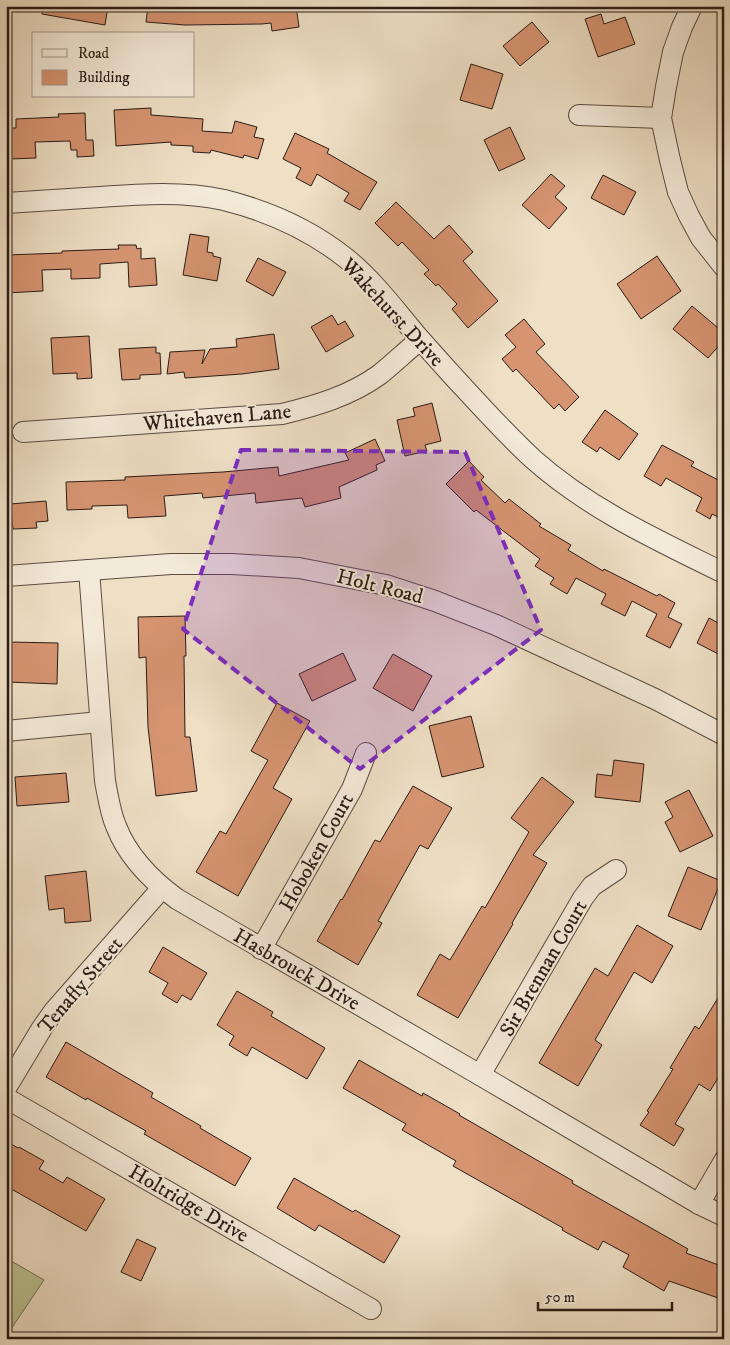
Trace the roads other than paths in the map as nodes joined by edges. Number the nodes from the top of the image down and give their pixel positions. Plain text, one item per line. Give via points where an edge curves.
1 (692, 6) edge
2 (580, 115) dead end
3 (661, 118) junction
4 (6, 203) edge
5 (724, 267) edge
6 (420, 340) junction
7 (23, 432) dead end
8 (88, 570) junction
9 (724, 573) edge
10 (6, 576) edge
11 (100, 722) junction
12 (6, 731) edge
13 (724, 735) edge
14 (366, 753) dead end
15 (616, 870) dead end
16 (162, 888) junction
17 (261, 949) junction
18 (480, 1075) junction
19 (6, 1088) edge
20 (6, 1098) edge
21 (724, 1161) edge
22 (699, 1204) junction
23 (724, 1216) edge
24 (371, 1309) dead end

1 - 3 street via 673,52
2 - 3 street
3 - 5 street via 678,192 701,238
4 - 6 street, Wakehurst Drive via 184,194 256,209 300,227 346,258 371,281
6 - 7 street, Whitehaven Lane via 378,376 341,396 282,414
6 - 9 street, Wakehurst Drive via 506,434 564,484 643,533
8 - 10 street, Holt Road
8 - 11 street, Hasbrouck Drive
8 - 13 street, Holt Road via 170,564 267,566 299,568 386,585 496,624
11 - 12 street
11 - 16 street, Hasbrouck Drive via 105,781 116,826 142,869
14 - 17 street, Hoboken Court via 352,789
15 - 18 street, Sir Brennan Court via 592,886 583,898
16 - 17 street, Hasbrouck Drive
16 - 19 street, Tenafly Street via 54,1011
17 - 18 street, Hasbrouck Drive
18 - 22 street, Hasbrouck Drive
20 - 24 street, Holtridge Drive
21 - 22 street
22 - 23 street, Hasbrouck Drive

